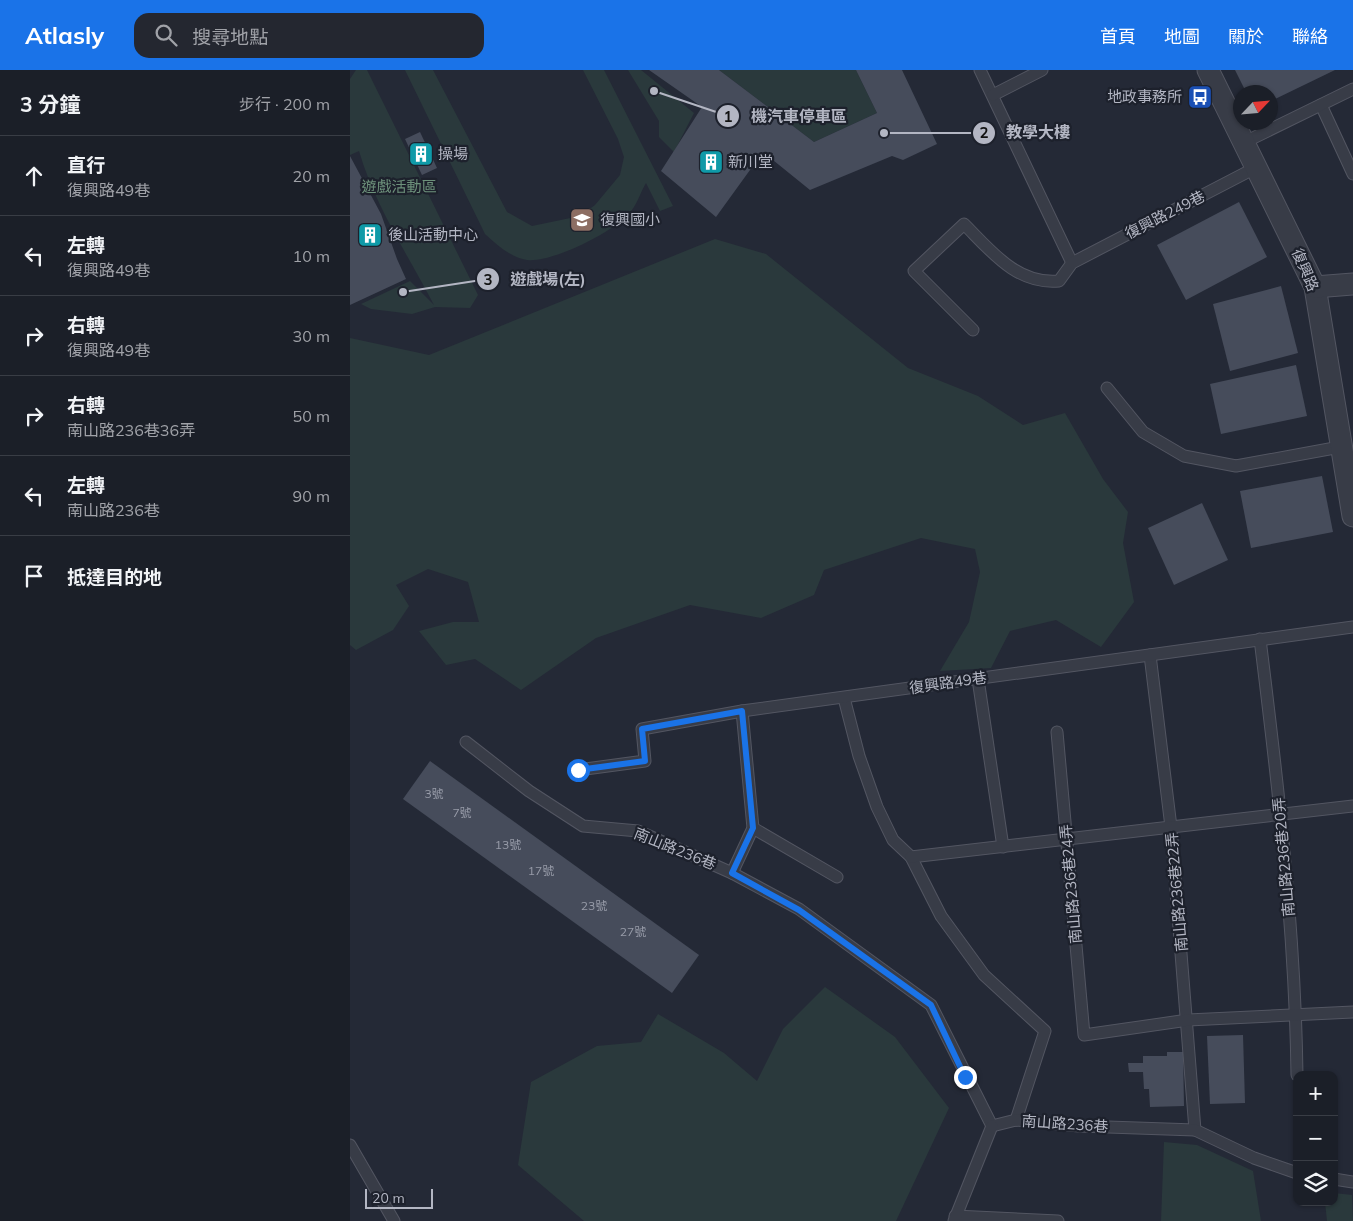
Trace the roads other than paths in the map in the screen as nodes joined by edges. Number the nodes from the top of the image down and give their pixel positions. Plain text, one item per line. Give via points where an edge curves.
1 (980, 70) edge
2 (1042, 70) edge
3 (1208, 70) edge
4 (1353, 88) edge
5 (993, 95) junction
6 (1321, 104) junction
7 (1245, 142) junction
8 (1258, 168) junction
9 (1353, 174) edge
10 (1072, 263) junction
11 (1353, 284) edge
12 (1315, 287) junction
13 (973, 330) dead end
14 (1107, 388) dead end
15 (1340, 447) junction
16 (1353, 516) edge
17 (1353, 626) edge
18 (1260, 639) junction
19 (1150, 655) junction
20 (978, 679) junction
21 (844, 698) junction
22 (742, 711) junction
23 (1057, 732) dead end
24 (466, 742) dead end
25 (578, 770) dead end
26 (1353, 806) edge
27 (1281, 814) junction
28 (1172, 827) junction
29 (753, 828) junction
30 (1068, 839) junction
31 (1003, 847) junction
32 (911, 857) junction
33 (732, 873) junction
34 (838, 877) dead end
35 (1353, 1012) edge
36 (1296, 1015) junction
37 (1188, 1020) junction
38 (1297, 1071) edge
39 (1016, 1120) junction
40 (992, 1126) junction
41 (1195, 1130) junction
42 (350, 1145) edge
43 (1293, 1172) edge
44 (1338, 1180) edge
45 (1353, 1182) edge
46 (954, 1219) edge
47 (394, 1221) edge
48 (1058, 1221) edge

1 - 5 lane
2 - 5 lane
3 - 7 street, 復興路
4 - 6 lane
5 - 10 lane
6 - 7 lane
6 - 9 lane
7 - 8 street, 復興路
8 - 10 lane, 復興路249巷
8 - 12 street, 復興路
10 - 13 lane via 1059,281 1044,283 1009,268 964,224 914,271
11 - 12 street
12 - 15 street, 復興路
14 - 15 lane via 1143,432 1184,456 1236,466
15 - 16 street, 復興路
17 - 18 lane, 復興路49巷
18 - 19 lane, 復興路49巷
18 - 27 lane, 南山路236巷20弄
19 - 20 lane, 復興路49巷
19 - 28 lane, 南山路236巷22弄
20 - 21 lane, 復興路49巷
20 - 31 lane
21 - 22 lane, 復興路49巷
21 - 32 lane via 858,756 877,807 893,840
22 - 25 lane, 復興路49巷 via 642,729 645,761
22 - 29 lane
23 - 30 lane, 南山路236巷24弄
24 - 33 lane, 南山路236巷 via 528,791 583,826 638,831
26 - 27 lane
27 - 28 lane
27 - 36 lane, 南山路236巷20弄
28 - 30 lane
28 - 37 lane, 南山路236巷22弄
29 - 33 lane
29 - 34 lane
30 - 31 lane
30 - 37 lane, 南山路236巷24弄 via 1084,1035
31 - 32 lane
32 - 39 lane via 941,916 984,975 1045,1030
33 - 40 lane, 南山路236巷 via 799,910 931,1005
35 - 36 lane
36 - 37 lane
36 - 38 lane, 南山路236巷20弄
37 - 41 lane, 南山路236巷22弄
39 - 40 lane, 南山路236巷
39 - 41 lane, 南山路236巷
40 - 46 lane
41 - 43 lane, 南山路236巷 via 1254,1158
42 - 47 lane
44 - 45 lane
46 - 48 lane

